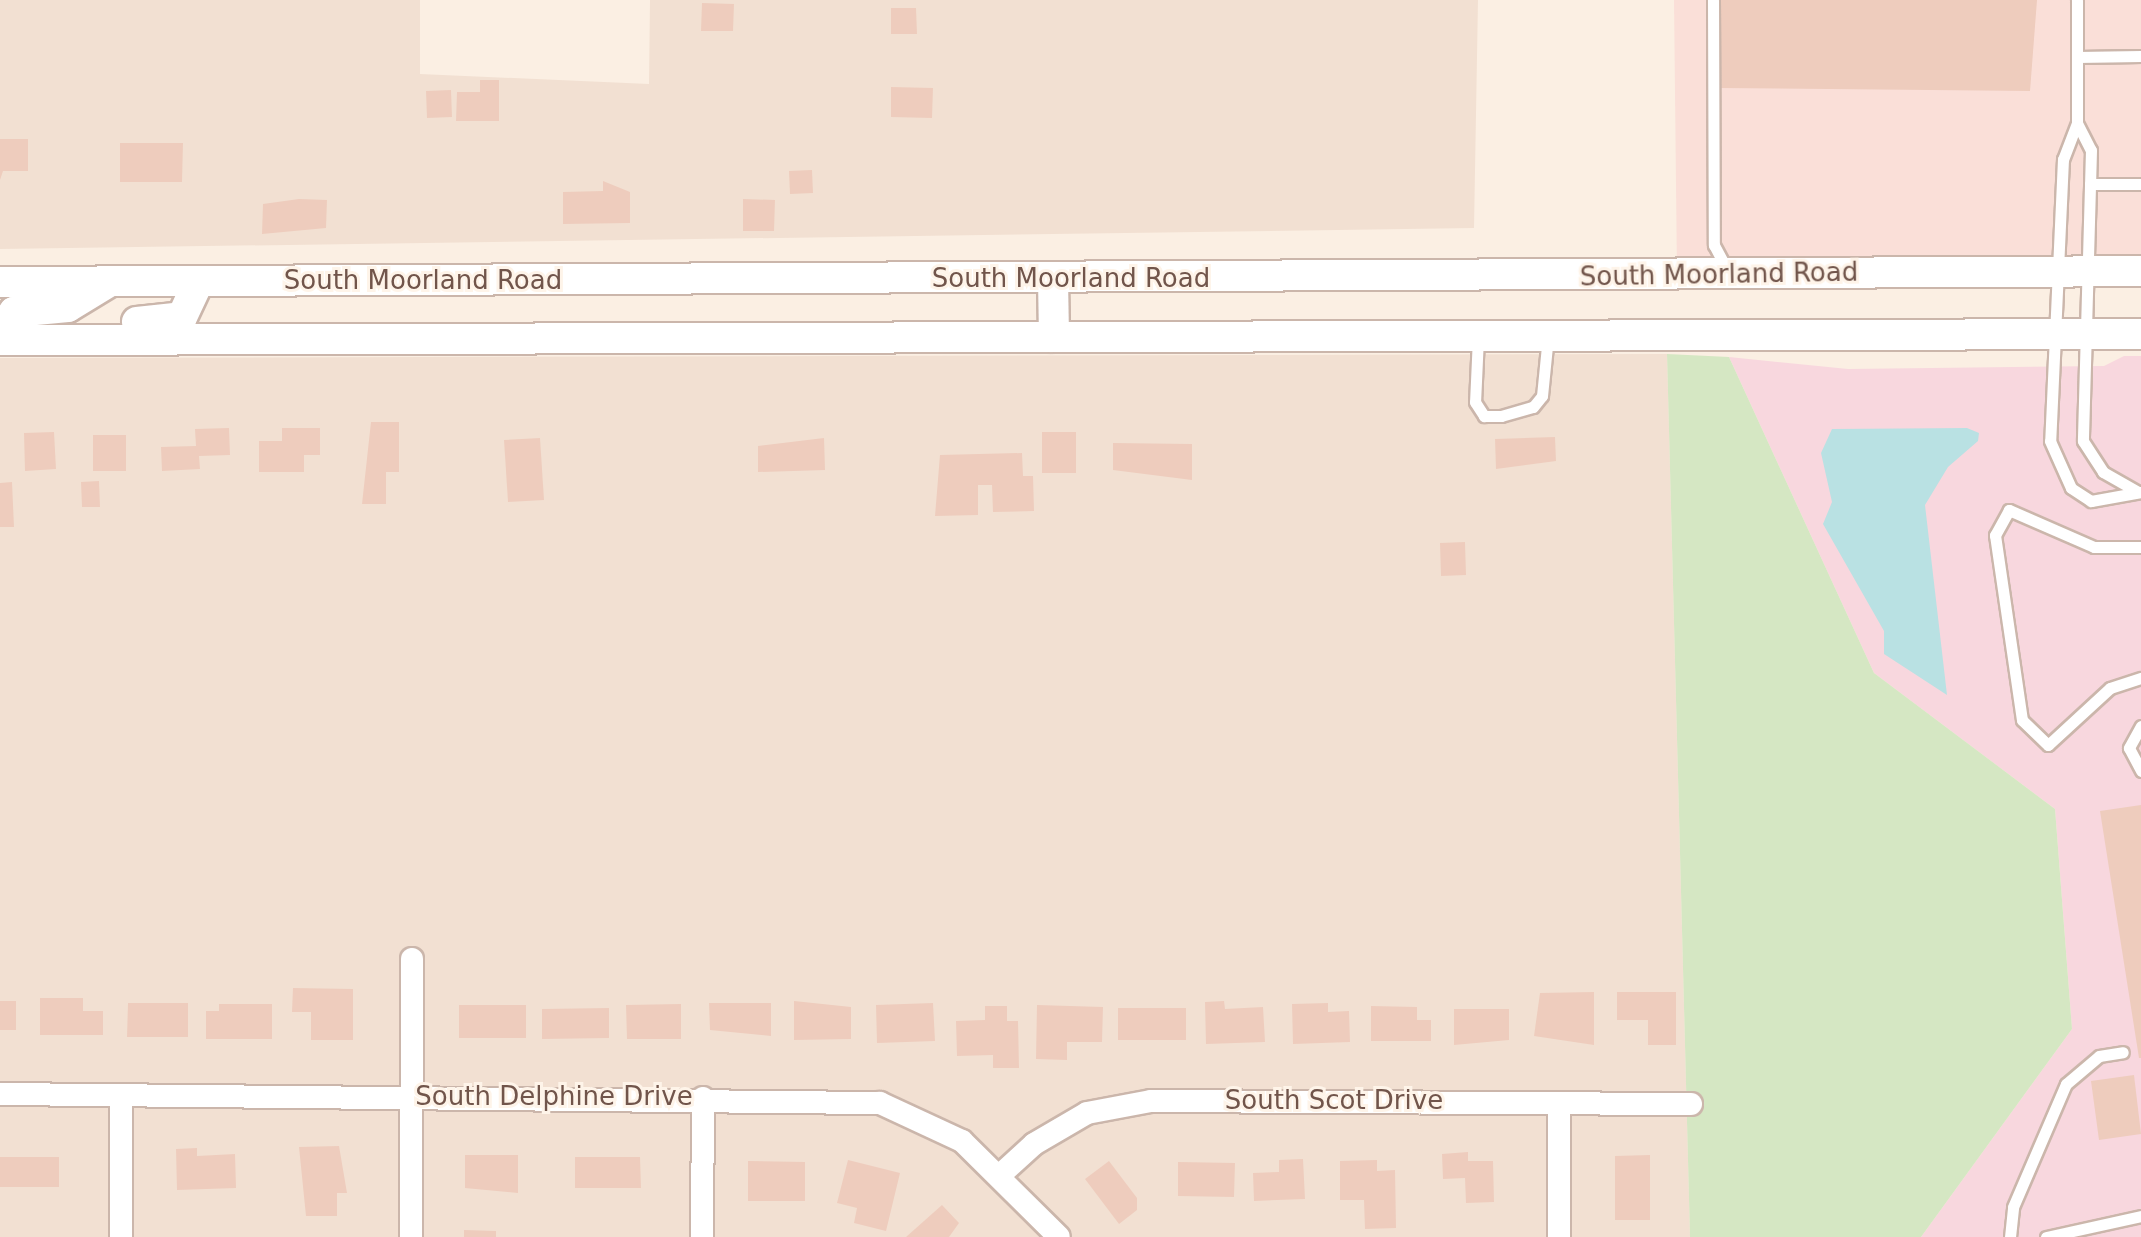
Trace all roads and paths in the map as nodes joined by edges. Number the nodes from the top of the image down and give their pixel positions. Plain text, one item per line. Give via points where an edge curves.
1 (1713, 0) edge
2 (2077, 0) edge
3 (2141, 56) edge
4 (2077, 57) junction
5 (2077, 123) junction
6 (2090, 184) junction
7 (2141, 184) edge
8 (2088, 271) junction
9 (2141, 271) edge
10 (2057, 272) junction
11 (1731, 276) junction
12 (1053, 279) junction
13 (0, 282) edge
14 (109, 282) junction
15 (198, 282) junction
16 (2052, 334) junction
17 (2141, 334) edge
18 (1478, 335) junction
19 (1548, 335) junction
20 (2085, 335) junction
21 (0, 337) edge
22 (1054, 337) junction
23 (82, 340) junction
24 (2140, 492) edge
25 (2141, 547) edge
26 (2141, 678) edge
27 (2141, 726) edge
28 (2141, 771) edge
29 (412, 959) dead end
30 (2123, 1052) dead end
31 (0, 1094) edge
32 (121, 1095) junction
33 (412, 1096) junction
34 (703, 1098) junction
35 (1559, 1103) junction
36 (1691, 1104) dead end
37 (999, 1176) junction
38 (2141, 1216) edge
39 (2062, 1233) edge
40 (121, 1237) edge
41 (411, 1237) edge
42 (702, 1237) edge
43 (1059, 1237) edge
44 (1559, 1237) edge
45 (2010, 1237) edge
46 (2046, 1237) edge

1 - 11 lane via 1714,245
2 - 4 lane
3 - 4 lane
4 - 5 lane
5 - 6 lane via 2091,150
5 - 10 lane via 2063,159
6 - 7 lane
6 - 8 lane
8 - 9 main road, South Moorland Road
8 - 10 main road, South Moorland Road
8 - 20 lane
10 - 11 main road, South Moorland Road
10 - 16 lane
11 - 12 main road, South Moorland Road
12 - 15 main road, South Moorland Road
12 - 22 main road
13 - 14 main road, South Moorland Road
14 - 15 main road, South Moorland Road
14 - 21 main road via 68,307 14,312
15 - 23 main road via 182,317 143,320
16 - 19 main road
16 - 20 main road
16 - 24 lane via 2057,466 2091,501
17 - 20 main road
18 - 19 main road
18 - 19 lane via 1475,402 1484,416 1501,416 1533,407 1542,396
18 - 22 main road
20 - 24 lane via 2083,441 2103,472
21 - 23 main road
22 - 23 main road
25 - 26 lane via 2094,547 2009,510 1995,535 2022,720 2039,737 2048,745 2110,688
27 - 28 lane via 2129,748
29 - 33 street
30 - 45 lane via 2099,1056 2066,1084 2013,1207
31 - 32 street, South Delphine Drive
32 - 33 street, South Delphine Drive
32 - 40 street
33 - 34 street, South Delphine Drive
33 - 41 street
34 - 37 street, South Delphine Drive via 880,1103 937,1123
34 - 42 street
35 - 36 street, South Scot Drive
35 - 37 street, South Scot Drive via 1119,1104 1053,1131
35 - 44 street
37 - 43 street, South Delphine Drive
38 - 39 lane
39 - 46 lane

